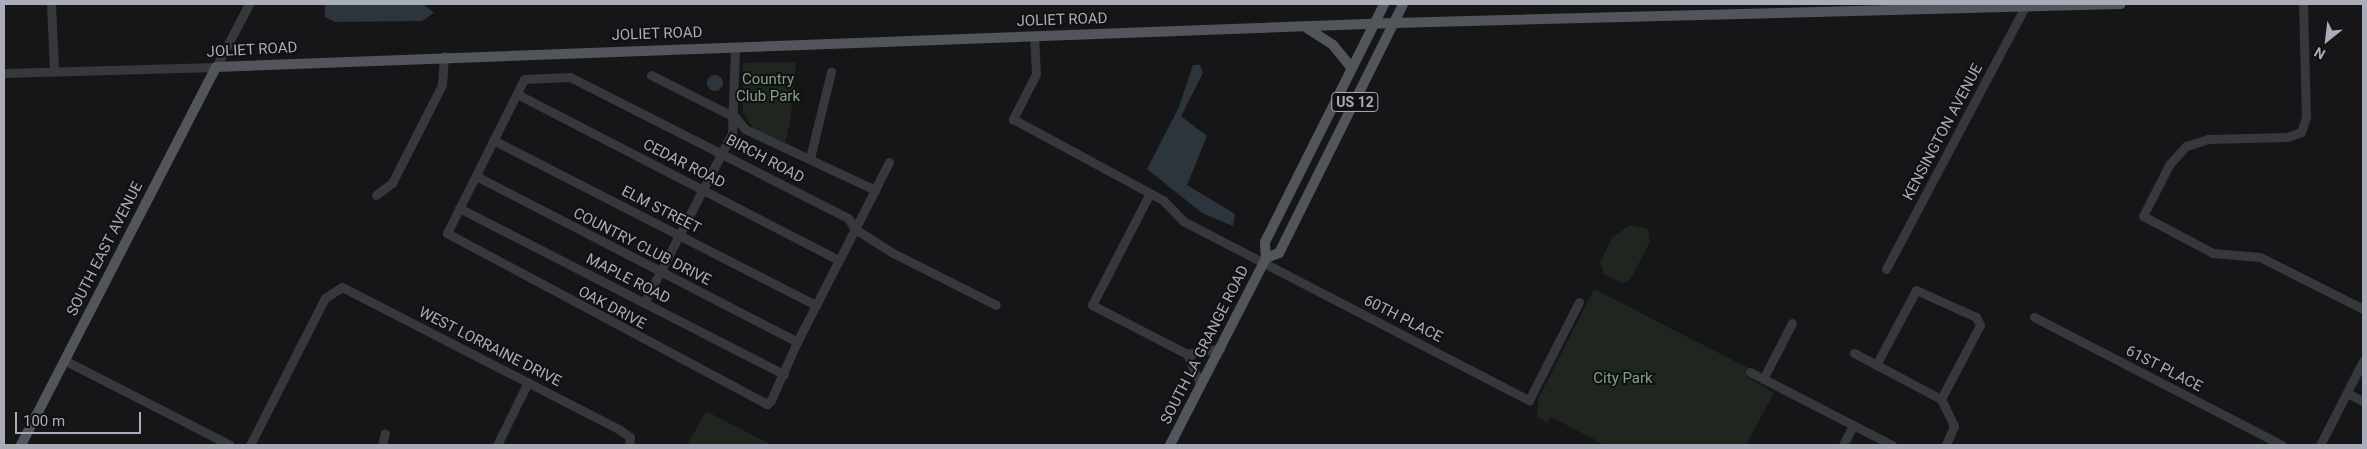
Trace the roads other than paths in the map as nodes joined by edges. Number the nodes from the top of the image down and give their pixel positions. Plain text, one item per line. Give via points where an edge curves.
1 (51, 4) edge
2 (248, 4) edge
3 (1384, 4) edge
4 (1404, 4) edge
5 (2121, 4) edge
6 (2302, 4) edge
7 (2024, 8) junction
8 (1394, 23) junction
9 (1374, 25) junction
10 (1307, 28) junction
11 (1034, 36) junction
12 (735, 46) junction
13 (444, 56) junction
14 (216, 67) junction
15 (1351, 68) junction
16 (54, 71) junction
17 (831, 72) dead end
18 (4, 73) edge
19 (651, 75) dead end
20 (517, 94) junction
21 (736, 118) junction
22 (493, 140) junction
23 (722, 152) junction
24 (810, 158) junction
25 (889, 162) dead end
26 (476, 176) junction
27 (703, 189) junction
28 (875, 190) junction
29 (1150, 193) junction
30 (376, 195) dead end
31 (460, 208) junction
32 (855, 229) junction
33 (679, 235) junction
34 (839, 260) junction
35 (1265, 261) junction
36 (1886, 269) dead end
37 (660, 272) junction
38 (1580, 302) dead end
39 (644, 303) junction
40 (816, 305) junction
41 (996, 305) dead end
42 (2363, 309) edge
43 (2034, 317) dead end
44 (1792, 323) dead end
45 (798, 342) junction
46 (1220, 348) junction
47 (1854, 353) dead end
48 (1187, 354) junction
49 (64, 360) junction
50 (2363, 361) edge
51 (1876, 365) junction
52 (1750, 372) dead end
53 (784, 374) junction
54 (1763, 379) junction
55 (528, 382) junction
56 (1201, 384) junction
57 (2347, 392) junction
58 (1941, 400) junction
59 (2363, 401) edge
60 (1853, 425) junction
61 (385, 433) dead end
62 (630, 441) edge
63 (21, 445) edge
64 (230, 445) edge
65 (250, 445) edge
66 (382, 445) edge
67 (497, 445) edge
68 (1170, 445) edge
69 (1843, 445) edge
70 (1892, 445) edge
71 (1946, 445) edge
72 (2282, 445) edge
73 (2320, 445) edge

1 - 16 street
2 - 14 street
3 - 9 main road, SOUTH LA GRANGE ROAD / US 12
4 - 8 main road, SOUTH LA GRANGE ROAD / US 12
5 - 7 main road, JOLIET ROAD
6 - 42 street via 2306,117 2301,132 2287,137 2208,140 2186,146 2169,165 2143,216 2213,253 2260,257
7 - 8 main road, JOLIET ROAD
7 - 36 street, KENSINGTON AVENUE
8 - 9 main road, JOLIET ROAD
8 - 35 main road, SOUTH LA GRANGE ROAD / US 12 via 1279,253
9 - 10 main road, JOLIET ROAD
9 - 15 main road, SOUTH LA GRANGE ROAD / US 12
10 - 11 main road, JOLIET ROAD
10 - 15 main road via 1333,45
11 - 12 main road, JOLIET ROAD
11 - 29 street, 60TH PLACE via 1036,74 1013,119
12 - 13 main road, JOLIET ROAD
12 - 21 street
13 - 14 main road, JOLIET ROAD
13 - 30 street via 442,85 392,183
14 - 16 street, JOLIET ROAD
14 - 49 main road, SOUTH EAST AVENUE
15 - 35 main road, SOUTH LA GRANGE ROAD / US 12 via 1265,242
16 - 18 street, JOLIET ROAD
17 - 24 street
19 - 21 street
20 - 22 street
20 - 23 street, BIRCH ROAD via 524,79 575,78
20 - 27 street, CEDAR ROAD
21 - 23 street
21 - 24 street via 745,129
22 - 26 street
22 - 33 street, ELM STREET
23 - 27 street
23 - 32 street, BIRCH ROAD via 848,218
24 - 28 street
25 - 28 street
26 - 31 street
26 - 37 street, COUNTRY CLUB DRIVE
27 - 33 street
27 - 34 street, CEDAR ROAD
28 - 32 street
29 - 35 street, 60TH PLACE via 1184,221
29 - 48 street via 1092,305
31 - 39 street, MAPLE ROAD
31 - 53 street, OAK DRIVE via 447,233 767,404
32 - 34 street
32 - 41 street, BIRCH ROAD
33 - 37 street
33 - 40 street, ELM STREET
34 - 40 street
35 - 38 street, 60TH PLACE via 1529,400
35 - 46 main road, SOUTH LA GRANGE ROAD / US 12
37 - 39 street
37 - 45 street, COUNTRY CLUB DRIVE
39 - 53 street, MAPLE ROAD
40 - 45 street
43 - 72 street, 61ST PLACE
44 - 54 street
45 - 53 street
46 - 48 street
46 - 56 main road, SOUTH LA GRANGE ROAD / US 12
47 - 51 street
48 - 56 street
49 - 63 main road, SOUTH EAST AVENUE
49 - 64 street
50 - 57 street
51 - 58 street
51 - 58 street via 1916,290 1976,317 1980,325
52 - 54 street
54 - 60 street
55 - 62 street, WEST LORRAINE DRIVE
55 - 65 street, WEST LORRAINE DRIVE via 349,289 335,288 326,298
55 - 67 street
56 - 68 main road, SOUTH LA GRANGE ROAD / US 12
57 - 59 street
57 - 73 street
58 - 71 street via 1954,426
60 - 69 street
60 - 70 street
61 - 66 street

